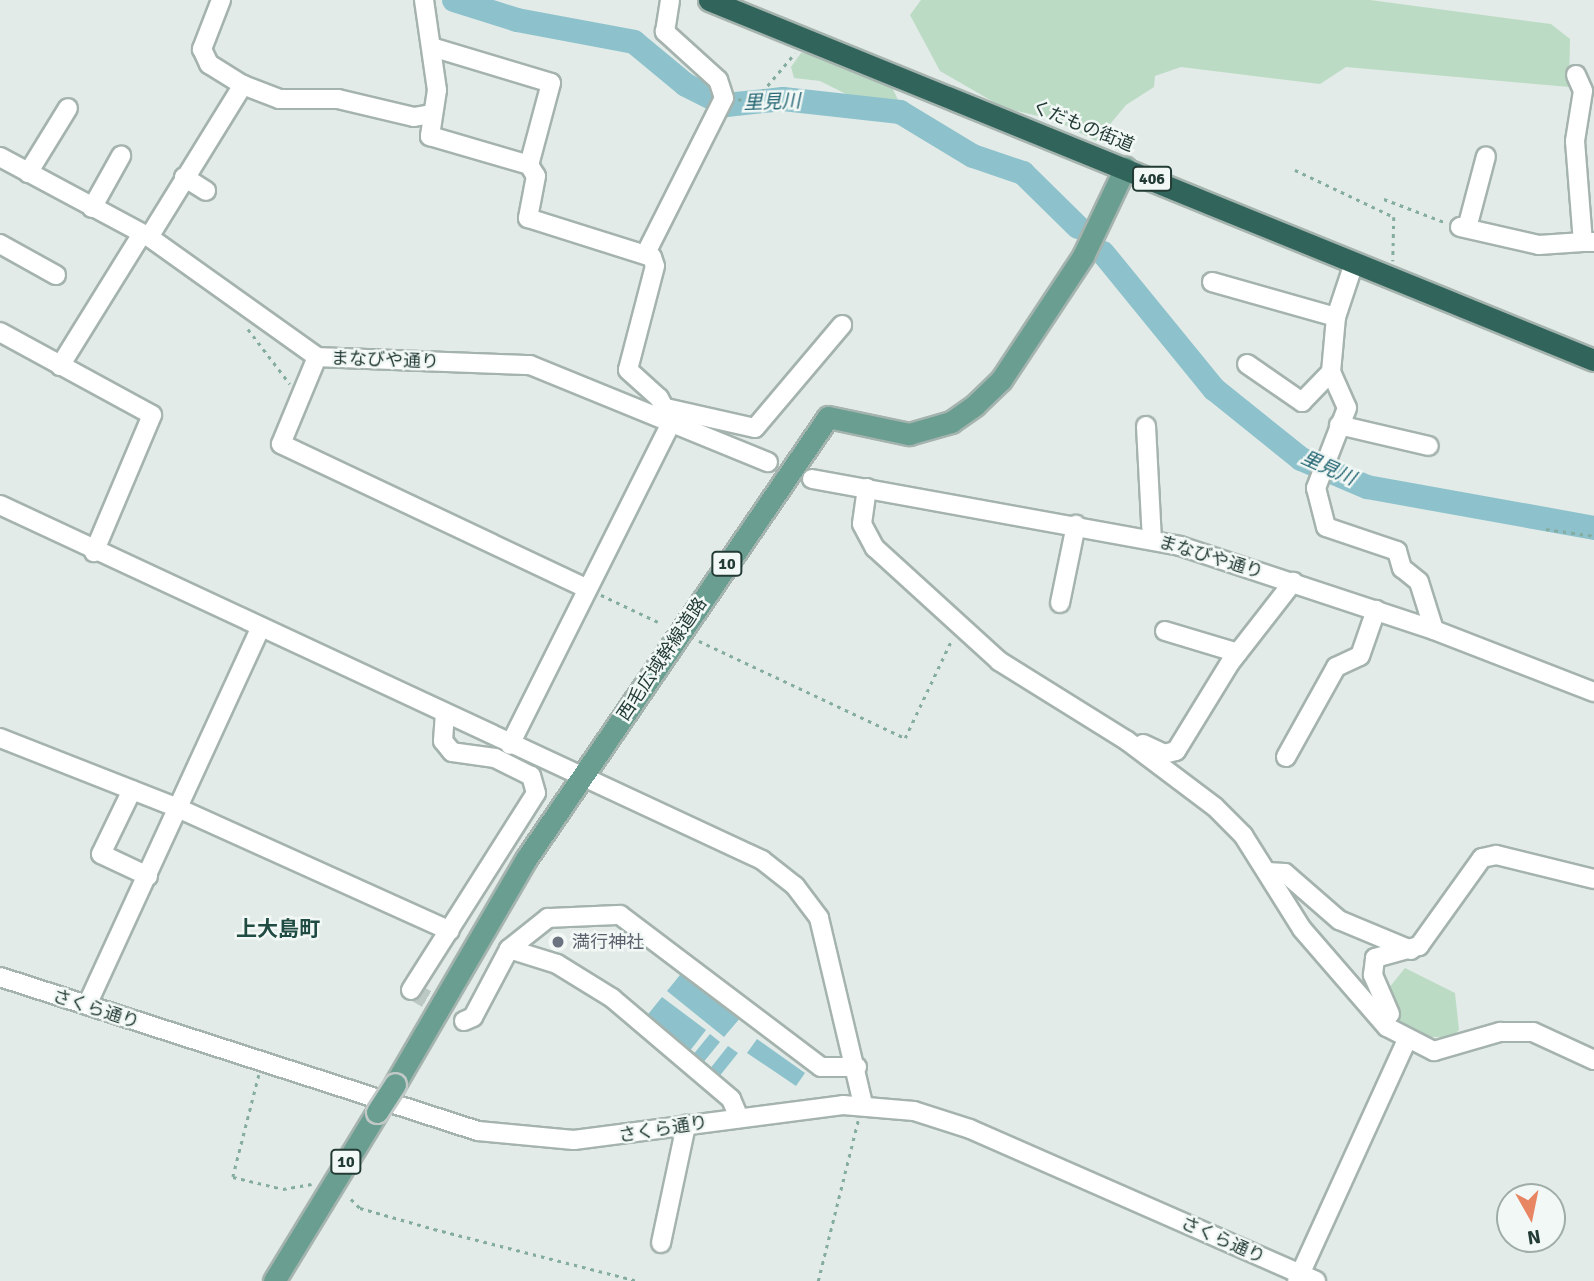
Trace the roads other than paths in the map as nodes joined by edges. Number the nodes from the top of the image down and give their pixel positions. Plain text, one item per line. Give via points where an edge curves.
1 (221, 0) edge
2 (670, 0) edge
3 (709, 0) edge
4 (424, 1) edge
5 (435, 48) junction
6 (243, 85) junction
7 (1584, 86) edge
8 (68, 108) dead end
9 (431, 114) junction
10 (121, 156) dead end
11 (1486, 156) dead end
12 (1, 159) edge
13 (529, 165) junction
14 (1125, 168) junction
15 (28, 173) junction
16 (184, 177) junction
17 (206, 191) dead end
18 (92, 208) junction
19 (146, 235) junction
20 (1589, 242) edge
21 (0, 244) edge
22 (647, 251) junction
23 (1354, 263) junction
24 (56, 275) dead end
25 (1212, 282) dead end
26 (1336, 317) junction
27 (842, 325) dead end
28 (0, 332) edge
29 (317, 356) junction
30 (1594, 360) edge
31 (1247, 364) dead end
32 (60, 366) junction
33 (1331, 372) junction
34 (669, 414) junction
35 (1339, 425) junction
36 (1146, 426) dead end
37 (1429, 446) dead end
38 (768, 462) dead end
39 (812, 479) dead end
40 (867, 488) junction
41 (0, 505) edge
42 (1076, 525) junction
43 (1152, 539) junction
44 (94, 552) junction
45 (1293, 582) junction
46 (584, 587) junction
47 (1060, 603) dead end
48 (1376, 610) junction
49 (1434, 630) junction
50 (259, 631) junction
51 (1165, 631) dead end
52 (1238, 653) junction
53 (1594, 692) edge
54 (445, 713) junction
55 (0, 738) edge
56 (1126, 740) junction
57 (510, 745) junction
58 (1286, 757) dead end
59 (582, 776) junction
60 (132, 790) junction
61 (180, 809) junction
62 (1267, 872) junction
63 (148, 876) junction
64 (1594, 878) edge
65 (450, 931) junction
66 (509, 949) junction
67 (1412, 950) junction
68 (0, 977) edge
69 (411, 990) dead end
70 (87, 1005) junction
71 (464, 1021) dead end
72 (1387, 1027) junction
73 (1407, 1040) junction
74 (1594, 1060) edge
75 (857, 1067) junction
76 (863, 1104) junction
77 (739, 1118) junction
78 (686, 1125) junction
79 (662, 1244) dead end
80 (1304, 1279) edge
81 (274, 1281) edge

1 - 6 street via 202,49 209,64
2 - 22 street via 665,32 718,80 722,102
3 - 14 highway, くだもの街道 / 406
4 - 5 street
5 - 9 street via 437,90
5 - 13 street via 551,83
6 - 9 street via 279,99 338,99 414,117
6 - 16 street
7 - 20 street via 1575,141
8 - 15 street
9 - 13 street via 430,136
10 - 18 street
11 - 20 street via 1464,228 1539,245
12 - 15 street, まなびや通り
13 - 22 street via 536,176 528,218
14 - 23 highway, くだもの街道 / 406
14 - 59 main road, 西毛広域幹線道路 / 10 via 1083,256 1016,360 975,405 951,422 909,434 828,417
15 - 18 street, まなびや通り
16 - 17 street
16 - 19 street
18 - 19 street, まなびや通り
19 - 29 street, まなびや通り
19 - 32 street
21 - 24 street
22 - 34 street via 655,266 628,370
23 - 26 street
23 - 30 highway, くだもの街道 / 406
25 - 26 street
26 - 33 street
27 - 34 street via 755,428
28 - 32 street
29 - 34 street, まなびや通り via 530,365
29 - 46 street via 281,435 288,448
31 - 33 street via 1302,402
32 - 44 street via 152,415
33 - 35 street via 1347,402
34 - 38 street, まなびや通り
34 - 46 street
35 - 37 street
35 - 49 street via 1316,488 1326,527 1397,551 1402,568 1419,582
36 - 43 street
39 - 40 street, まなびや通り
40 - 42 street, まなびや通り
40 - 56 street via 866,536 957,627
41 - 44 street
42 - 43 street, まなびや通り
42 - 47 street
43 - 45 street, まなびや通り
44 - 50 street
45 - 48 street, まなびや通り
45 - 52 street
46 - 57 street
48 - 49 street, まなびや通り
48 - 58 street via 1360,656 1336,667
49 - 53 street, まなびや通り
50 - 54 street
50 - 61 street
51 - 52 street
52 - 56 street via 1176,751 1164,754
54 - 57 street
54 - 65 street via 443,741 452,752 495,758 531,776 536,793
55 - 60 street
56 - 62 street via 1214,807
57 - 59 street
59 - 75 street via 762,860 794,886 819,918 830,947
59 - 81 main road, 西毛広域幹線道路 / 10, bridge via 526,859
60 - 61 street
60 - 63 street via 101,855
61 - 63 street
61 - 65 street
62 - 67 street via 1285,873 1339,920
62 - 72 street via 1302,929 1359,987
63 - 70 street
64 - 67 street via 1484,857 1430,934
65 - 69 street
66 - 71 street via 473,1017
66 - 75 street via 548,918 620,915 821,1067
66 - 77 street via 557,964 612,998 731,1099
67 - 72 street via 1382,954 1371,965 1391,1018
68 - 70 street, さくら通り
70 - 78 street, さくら通り via 478,1131 574,1140
72 - 73 street
73 - 74 street via 1450,1049 1515,1029
73 - 80 street
75 - 76 street
76 - 77 street, さくら通り
76 - 80 street, さくら通り via 970,1129
77 - 78 street, さくら通り
78 - 79 street

